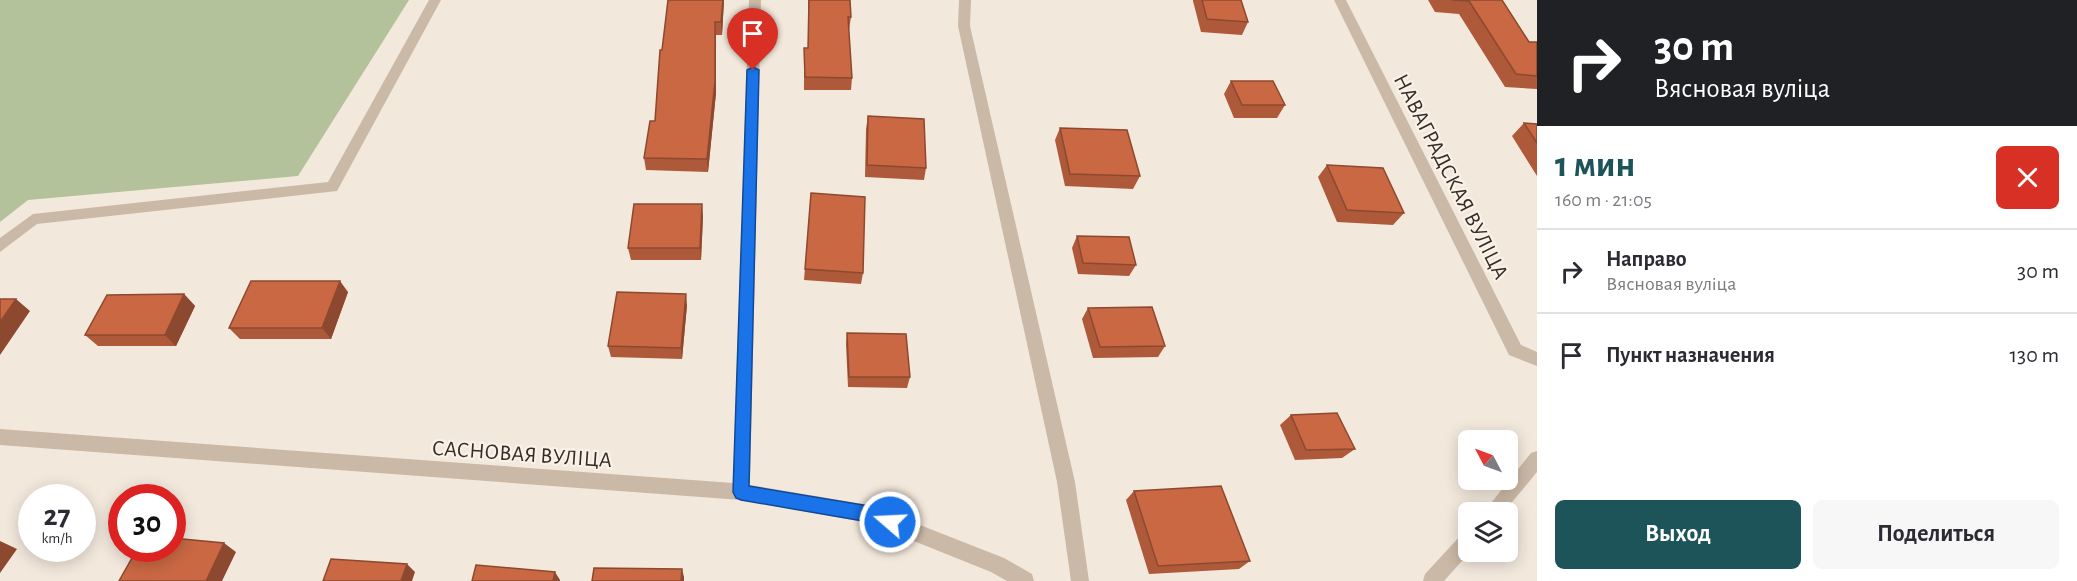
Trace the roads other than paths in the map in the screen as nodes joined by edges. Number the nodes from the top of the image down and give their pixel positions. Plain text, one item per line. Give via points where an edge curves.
1 (435, 0) edge
2 (755, 0) edge
3 (965, 0) edge
4 (1340, 0) edge
5 (0, 246) edge
6 (1537, 359) edge
7 (0, 436) edge
8 (1537, 459) edge
9 (741, 492) junction
10 (1501, 502) edge
11 (1458, 551) edge
12 (1026, 581) edge
13 (1080, 581) edge
14 (1432, 581) edge

1 - 5 street via 332,186 33,219
2 - 9 street
3 - 13 street via 964,26 1066,482
4 - 6 street, НАВАГРАДСКАЯ ВУЛІЦА via 1515,350
7 - 9 street, САСНОВАЯ ВУЛІЦА
8 - 10 street
9 - 12 street, САСНОВАЯ ВУЛІЦА via 869,514 997,565
11 - 14 street

